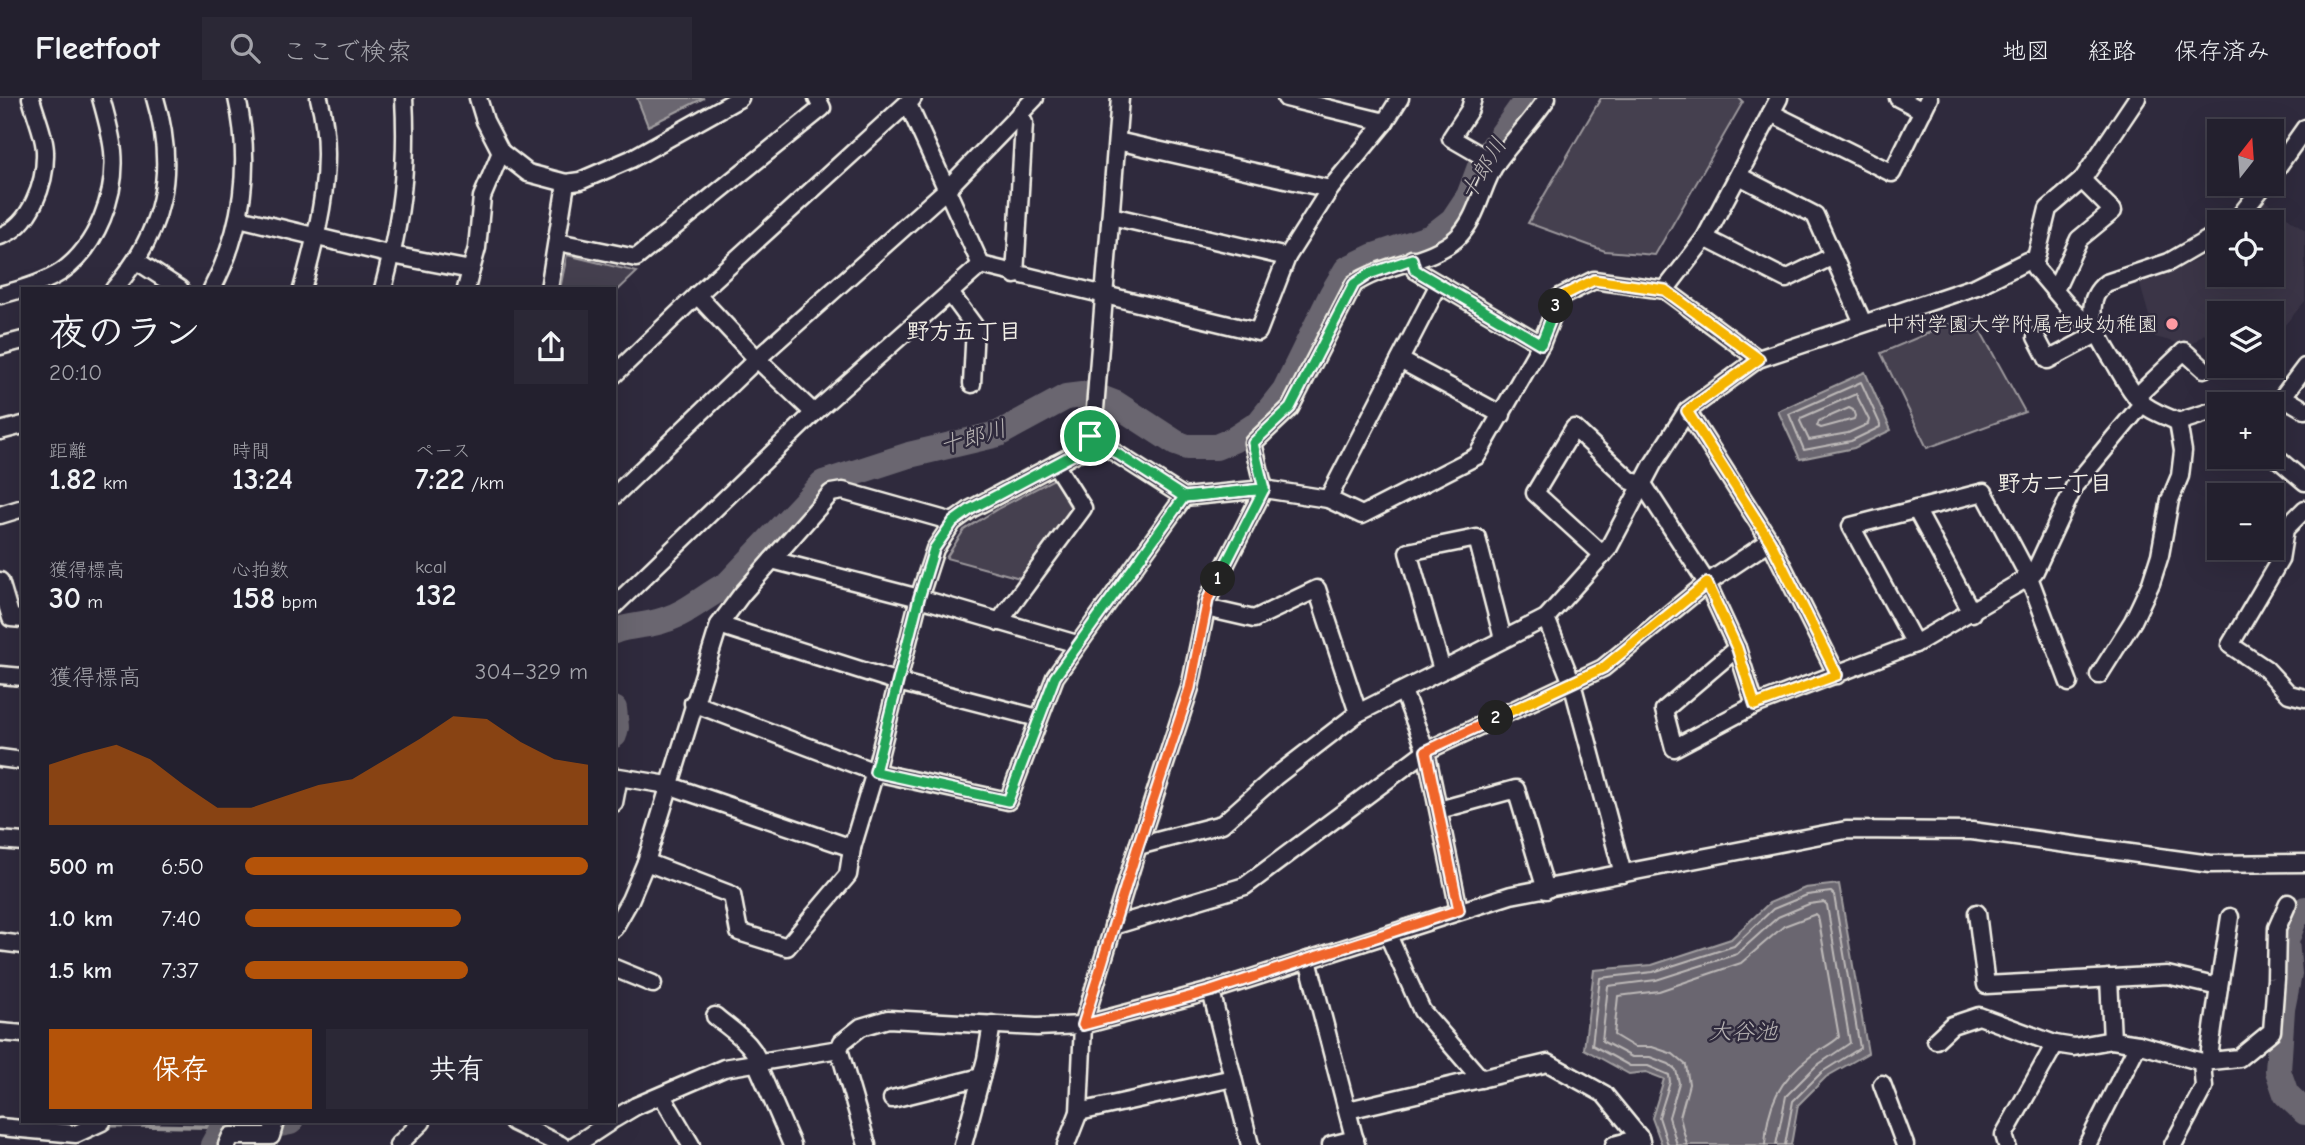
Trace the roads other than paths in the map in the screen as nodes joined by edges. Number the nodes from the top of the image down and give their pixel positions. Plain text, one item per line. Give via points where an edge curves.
1 (31, 98) edge
2 (101, 98) edge
3 (155, 98) edge
4 (237, 98) edge
5 (319, 98) edge
6 (404, 98) edge
7 (478, 98) edge
8 (740, 98) edge
9 (817, 98) edge
10 (1035, 98) edge
11 (1121, 98) edge
12 (1286, 98) edge
13 (1400, 98) edge
14 (1473, 98) edge
15 (1547, 98) edge
16 (1779, 98) edge
17 (1898, 98) edge
18 (2137, 98) edge
19 (911, 101) edge
20 (1926, 104) edge
21 (1019, 114) junction
22 (1771, 114) junction
23 (1385, 122) junction
24 (2305, 128) edge
25 (1118, 141) junction
26 (501, 152) junction
27 (2284, 158) edge
28 (1496, 164) junction
29 (1739, 176) junction
30 (2082, 180) junction
31 (566, 183) junction
32 (947, 189) junction
33 (1330, 189) junction
34 (2256, 196) edge
35 (2244, 210) edge
36 (1111, 216) junction
37 (239, 218) junction
38 (0, 236) edge
39 (316, 237) junction
40 (1705, 238) junction
41 (2207, 240) edge
42 (558, 242) junction
43 (392, 255) junction
44 (1833, 256) junction
45 (1287, 257) junction
46 (1412, 259) junction
47 (137, 261) junction
48 (2035, 262) junction
49 (981, 265) junction
50 (471, 270) junction
51 (1015, 275) junction
52 (1439, 284) junction
53 (25, 287) edge
54 (116, 287) edge
55 (177, 287) edge
56 (213, 287) edge
57 (303, 287) edge
58 (384, 287) edge
59 (467, 287) edge
60 (549, 287) edge
61 (21, 288) edge
62 (2054, 288) junction
63 (1665, 290) junction
64 (950, 293) junction
65 (0, 295) edge
66 (697, 295) junction
67 (1105, 295) junction
68 (1863, 323) junction
69 (2095, 330) junction
70 (2036, 337) dead end
71 (21, 341) edge
72 (1541, 344) junction
73 (0, 346) edge
74 (757, 359) junction
75 (1759, 359) junction
76 (1400, 360) junction
77 (2305, 367) edge
78 (2204, 369) dead end
79 (616, 373) edge
80 (972, 384) dead end
81 (2284, 394) edge
82 (2139, 400) junction
83 (2284, 407) edge
84 (2305, 410) edge
85 (1687, 411) junction
86 (814, 413) junction
87 (2207, 413) edge
88 (1502, 415) junction
89 (2178, 422) junction
90 (21, 426) edge
91 (0, 431) edge
92 (1090, 436) junction
93 (1055, 464) junction
94 (2284, 464) edge
95 (2305, 482) edge
96 (1643, 484) junction
97 (1264, 489) junction
98 (616, 494) edge
99 (1184, 497) junction
100 (1328, 499) junction
101 (21, 509) edge
102 (1916, 509) junction
103 (2305, 509) edge
104 (0, 515) edge
105 (953, 522) junction
106 (1770, 541) junction
107 (1603, 555) junction
108 (772, 560) junction
109 (2029, 577) junction
110 (0, 581) edge
111 (1707, 583) junction
112 (919, 598) junction
113 (616, 604) edge
114 (1206, 608) junction
115 (1972, 613) junction
116 (1546, 618) junction
117 (21, 619) edge
118 (999, 622) junction
119 (719, 625) junction
120 (1503, 639) junction
121 (1077, 644) junction
122 (1915, 644) junction
123 (1737, 648) junction
124 (1443, 670) junction
125 (0, 675) edge
126 (1837, 675) junction
127 (2099, 676) dead end
128 (21, 677) edge
129 (898, 682) junction
130 (1572, 683) junction
131 (2069, 683) dead end
132 (1403, 691) junction
133 (2305, 698) edge
134 (694, 703) junction
135 (1755, 705) junction
136 (1358, 713) junction
137 (1038, 718) junction
138 (1426, 751) junction
139 (0, 758) edge
140 (21, 761) edge
141 (875, 772) junction
142 (668, 785) junction
143 (616, 794) edge
144 (1439, 810) junction
145 (0, 840) edge
146 (21, 842) edge
147 (1138, 846) junction
148 (852, 848) junction
149 (646, 862) junction
150 (2305, 863) edge
151 (1623, 874) junction
152 (1546, 890) junction
153 (2288, 904) dead end
154 (1459, 910) junction
155 (1977, 913) dead end
156 (2230, 917) dead end
157 (616, 924) edge
158 (1113, 926) junction
159 (1388, 934) junction
160 (0, 942) edge
161 (21, 944) edge
162 (1308, 960) junction
163 (616, 969) edge
164 (2109, 978) junction
165 (653, 984) dead end
166 (2218, 987) junction
167 (1211, 991) junction
168 (715, 1016) dead end
169 (992, 1024) junction
170 (1083, 1025) junction
171 (0, 1031) edge
172 (21, 1034) edge
173 (1936, 1040) dead end
174 (2112, 1041) junction
175 (2055, 1044) junction
176 (2138, 1044) junction
177 (839, 1049) junction
178 (759, 1061) junction
179 (2206, 1061) junction
180 (981, 1077) junction
181 (1233, 1078) junction
182 (1481, 1079) junction
183 (1882, 1084) dead end
184 (663, 1096) junction
185 (892, 1099) dead end
186 (1348, 1110) junction
187 (1079, 1112) junction
188 (616, 1118) edge
189 (100, 1123) edge
190 (421, 1123) edge
191 (515, 1123) edge
192 (609, 1123) edge
193 (29, 1126) edge
194 (0, 1127) edge
195 (273, 1129) edge
196 (594, 1139) edge
197 (1356, 1142) edge
198 (1641, 1142) edge
199 (227, 1145) edge
200 (398, 1145) edge
201 (561, 1145) edge
202 (575, 1145) edge
203 (691, 1145) edge
204 (792, 1145) edge
205 (867, 1145) edge
206 (963, 1145) edge
207 (1066, 1145) edge
208 (1251, 1145) edge
209 (1331, 1145) edge
210 (1614, 1145) edge
211 (1905, 1145) edge
212 (2007, 1145) edge
213 (2087, 1145) edge
214 (2173, 1145) edge

1 - 38 street via 45,152 41,184 30,212
2 - 53 street via 110,129 113,169 99,224 75,260
3 - 47 street via 165,137 165,182 155,225
4 - 37 street via 244,141
5 - 39 street via 325,172
6 - 43 street via 406,170
7 - 26 street
8 - 31 street via 631,159
9 - 42 street via 822,108 636,258
10 - 21 street
11 - 25 street
12 - 23 street
13 - 23 street
14 - 28 street via 1451,138
15 - 28 street
16 - 22 street
17 - 20 street
18 - 30 street
19 - 32 street
19 - 66 street
20 - 22 street via 1892,173
21 - 32 street
21 - 51 street via 1024,122
22 - 29 street
23 - 33 street
24 - 27 street
25 - 33 street
25 - 36 street
26 - 31 street via 528,173
26 - 50 street via 482,197
28 - 46 street via 1475,214 1458,237
29 - 40 street
29 - 44 street via 1815,215
30 - 48 street via 2048,208
30 - 62 street via 2113,211 2080,239
31 - 42 street
32 - 49 street
32 - 74 street
33 - 45 street
34 - 35 street
36 - 45 street
36 - 67 street
37 - 39 street
37 - 56 street
39 - 43 street
39 - 57 street
40 - 44 street via 1786,279
40 - 63 street
41 - 69 street via 2169,262 2097,290 2092,314
42 - 60 street
43 - 50 street
43 - 58 street
44 - 68 street
45 - 67 street via 1258,332
46 - 52 street via 1415,270
46 - 97 street via 1354,284 1290,408 1253,443
47 - 54 street
47 - 55 street
48 - 62 street via 2035,268
48 - 68 street via 2027,261 1977,286
49 - 51 street
49 - 64 street
50 - 59 street
51 - 67 street
52 - 72 street
52 - 76 street
61 - 65 street
62 - 69 street
63 - 72 street via 1594,280 1560,297
63 - 75 street
64 - 80 street via 975,327
64 - 86 street
66 - 74 street
66 - 79 street
67 - 92 street
68 - 75 street
69 - 70 street via 2048,360
69 - 82 street
71 - 73 street
72 - 88 street
74 - 86 street
74 - 98 street
75 - 85 street
76 - 88 street
76 - 100 street
77 - 81 street
78 - 82 street via 2184,351
82 - 89 street
82 - 109 street via 2075,485
83 - 84 street
85 - 96 street
85 - 106 street
86 - 113 street
87 - 89 street
88 - 100 street via 1477,456 1362,515
89 - 127 street via 2183,451 2180,477 2170,500 2160,555 2133,621
90 - 91 street
92 - 93 street via 1082,450
92 - 99 street
93 - 105 street
93 - 118 street via 1083,508
94 - 95 street
96 - 107 street
96 - 107 street via 1631,481 1574,428 1535,493
96 - 111 street
97 - 99 street
97 - 100 street
97 - 114 street
99 - 121 street
101 - 104 street
102 - 109 street via 1984,492
102 - 115 street
102 - 122 street via 1851,526
103 - 133 street via 2285,529 2280,560 2230,645 2266,669 2289,694
105 - 108 street via 843,491 831,493
105 - 112 street via 934,549
106 - 111 street
106 - 126 street
107 - 116 street
108 - 112 street
108 - 119 street
109 - 115 street
109 - 131 street
110 - 117 street via 11,618
111 - 123 street
111 - 130 street via 1603,668
112 - 118 street
112 - 129 street
114 - 136 street via 1254,619 1317,589
114 - 147 street via 1190,688
115 - 122 street
116 - 120 street
116 - 130 street
118 - 121 street
119 - 129 street
119 - 134 street
120 - 124 street
120 - 124 street via 1477,538 1408,552
121 - 137 street via 1055,677
122 - 126 street
123 - 135 street
123 - 135 street via 1664,710 1674,748
124 - 132 street
125 - 128 street
126 - 135 street
129 - 137 street
129 - 141 street
130 - 138 street
130 - 151 street
132 - 136 street
132 - 138 street
134 - 141 street
134 - 142 street
136 - 147 street via 1222,824
137 - 141 street via 1008,801
138 - 144 street
138 - 158 street via 1245,886
139 - 140 street
141 - 148 street
142 - 143 street via 620,777
142 - 148 street
142 - 149 street
144 - 152 street via 1516,789
144 - 154 street
145 - 146 street
147 - 158 street
148 - 149 street via 848,875 787,947 739,932 732,895
149 - 157 street
150 - 151 street via 2210,864 1972,831 1846,830
151 - 152 street
152 - 154 street
153 - 179 street via 2277,929 2272,1031 2239,1058
154 - 159 street
155 - 164 street via 1986,985
156 - 166 street
158 - 170 street
159 - 162 street
159 - 182 street via 1422,1011
160 - 161 street
162 - 167 street
162 - 186 street
163 - 165 street
164 - 166 street via 2167,975
164 - 174 street
166 - 179 street
167 - 170 street
167 - 181 street
168 - 178 street via 755,1051
169 - 170 street
169 - 177 street via 888,1019 861,1027
169 - 180 street
170 - 187 street
171 - 172 street
173 - 175 street via 1952,1025 1979,1016
174 - 175 street via 2074,1047
174 - 176 street
175 - 212 street via 2004,1135
176 - 179 street
176 - 213 street
177 - 178 street
177 - 205 street
178 - 184 street via 724,1068
178 - 204 street
179 - 214 street via 2204,1087
180 - 185 street
180 - 206 street
181 - 187 street
181 - 208 street
182 - 186 street
182 - 198 street via 1548,1063 1604,1094
183 - 211 street
184 - 188 street
184 - 203 street
186 - 197 street
187 - 207 street
189 - 193 street via 76,1134
190 - 200 street
191 - 201 street
192 - 196 street
193 - 194 street
195 - 199 street via 231,1136
196 - 202 street
197 - 209 street
198 - 210 street

